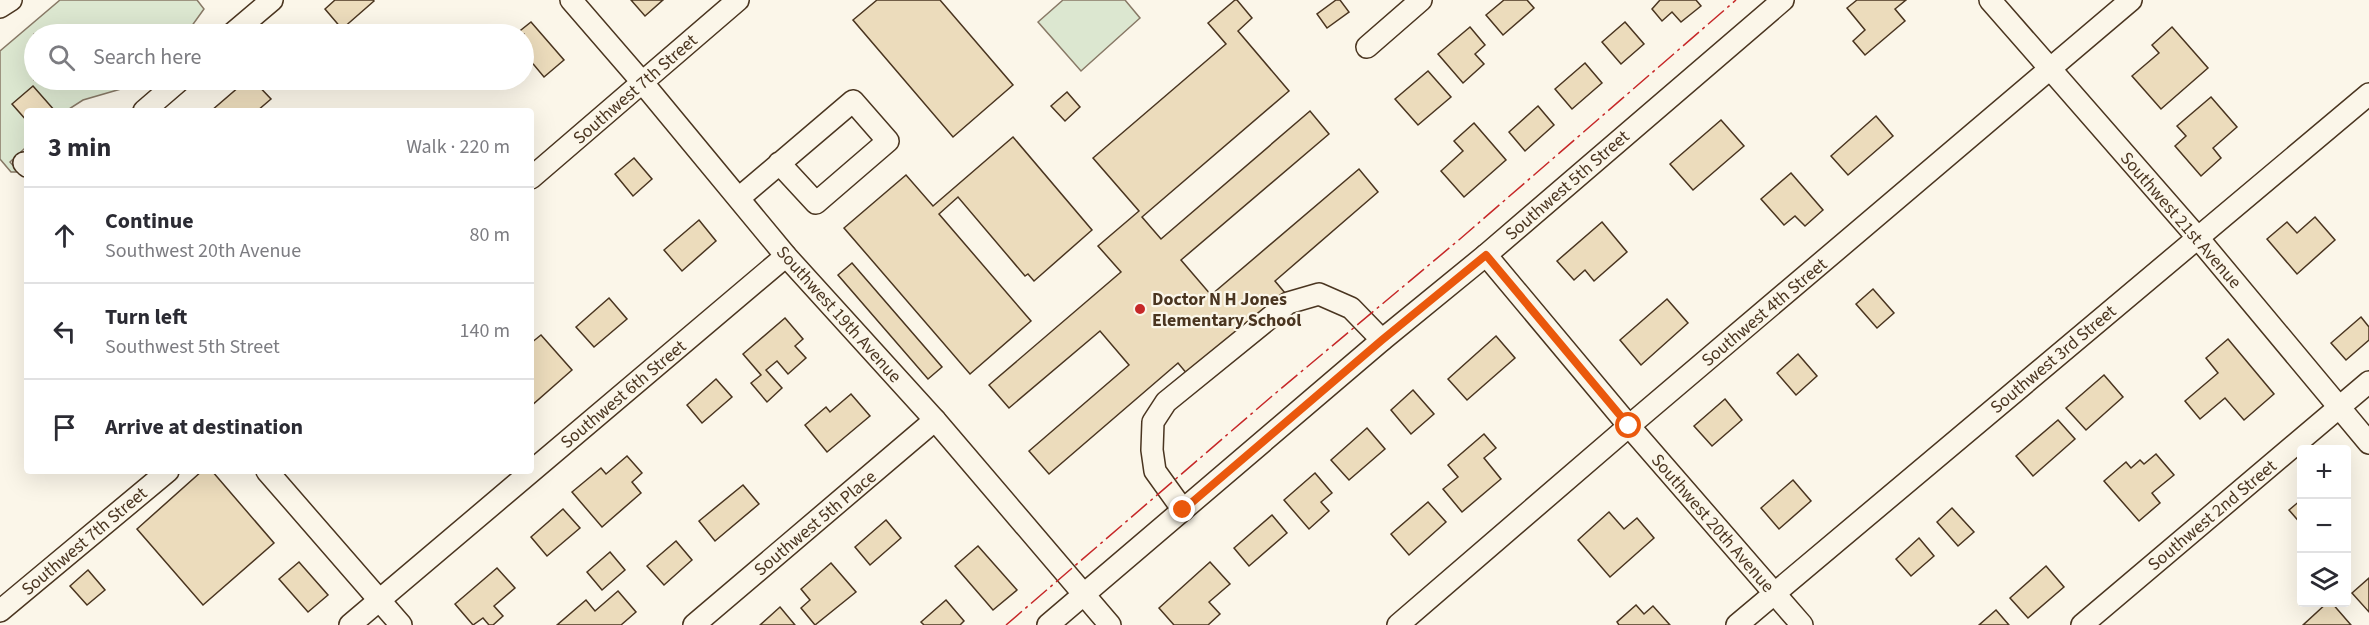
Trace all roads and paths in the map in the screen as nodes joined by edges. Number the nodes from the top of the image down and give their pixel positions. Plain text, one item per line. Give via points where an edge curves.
1 (11, 0) edge
2 (272, 0) edge
3 (571, 0) edge
4 (738, 0) edge
5 (1421, 0) edge
6 (1783, 0) edge
7 (1990, 0) edge
8 (2131, 0) edge
9 (0, 7) edge
10 (244, 24) edge
11 (1367, 47) dead end
12 (2050, 69) junction
13 (642, 82) junction
14 (168, 90) edge
15 (2369, 94) edge
16 (147, 108) edge
17 (780, 164) junction
18 (534, 175) edge
19 (739, 198) junction
20 (2198, 238) junction
21 (1486, 255) junction
22 (786, 256) junction
23 (1382, 340) junction
24 (2369, 382) edge
25 (2339, 407) junction
26 (935, 420) junction
27 (1629, 426) junction
28 (2369, 443) edge
29 (534, 469) edge
30 (164, 474) edge
31 (270, 474) edge
32 (528, 474) edge
33 (1183, 510) junction
34 (1774, 593) junction
35 (1084, 594) junction
36 (379, 600) junction
37 (0, 611) edge
38 (350, 625) edge
39 (401, 625) edge
40 (694, 625) edge
41 (1048, 625) edge
42 (1110, 625) edge
43 (1398, 625) edge
44 (1737, 625) edge
45 (1802, 625) edge
46 (2082, 625) edge

1 - 9 street
2 - 10 street
3 - 13 street, Southwest 19th Avenue
4 - 13 street, Southwest 7th Street
5 - 11 street
6 - 21 street, Southwest 5th Street
7 - 12 street, Southwest 21st Avenue
8 - 12 street, Southwest 4th Street
12 - 20 street, Southwest 21st Avenue
12 - 27 street, Southwest 4th Street
13 - 18 street, Southwest 7th Street
13 - 19 street, Southwest 19th Avenue
14 - 16 street
15 - 20 street, Southwest 3rd Street
17 - 17 street via 816,203 888,141 853,101
17 - 19 street
19 - 22 street, Southwest 19th Avenue
20 - 25 street, Southwest 21st Avenue
20 - 34 street, Southwest 3rd Street
21 - 23 street, Southwest 5th Street
21 - 27 street, Southwest 20th Avenue
22 - 26 street, Southwest 19th Avenue
22 - 29 street, Southwest 6th Street
23 - 33 street, Southwest 5th Street
23 - 33 street via 1351,308 1319,294 1288,303 1166,402 1153,422 1155,471
24 - 25 street, Southwest 2nd Street
25 - 28 street, Southwest 21st Avenue
25 - 46 street, Southwest 2nd Street
26 - 35 street, Southwest 19th Avenue
26 - 40 street, Southwest 5th Place
27 - 34 street, Southwest 20th Avenue
27 - 43 street, Southwest 4th Street
30 - 37 street, Southwest 7th Street
31 - 36 street
32 - 36 street, Southwest 6th Street
33 - 35 street, Southwest 5th Street
34 - 44 street, Southwest 3rd Street
34 - 45 street, Southwest 20th Avenue
35 - 41 street, Southwest 5th Street
35 - 42 street, Southwest 19th Avenue
36 - 38 street, Southwest 6th Street
36 - 39 street

